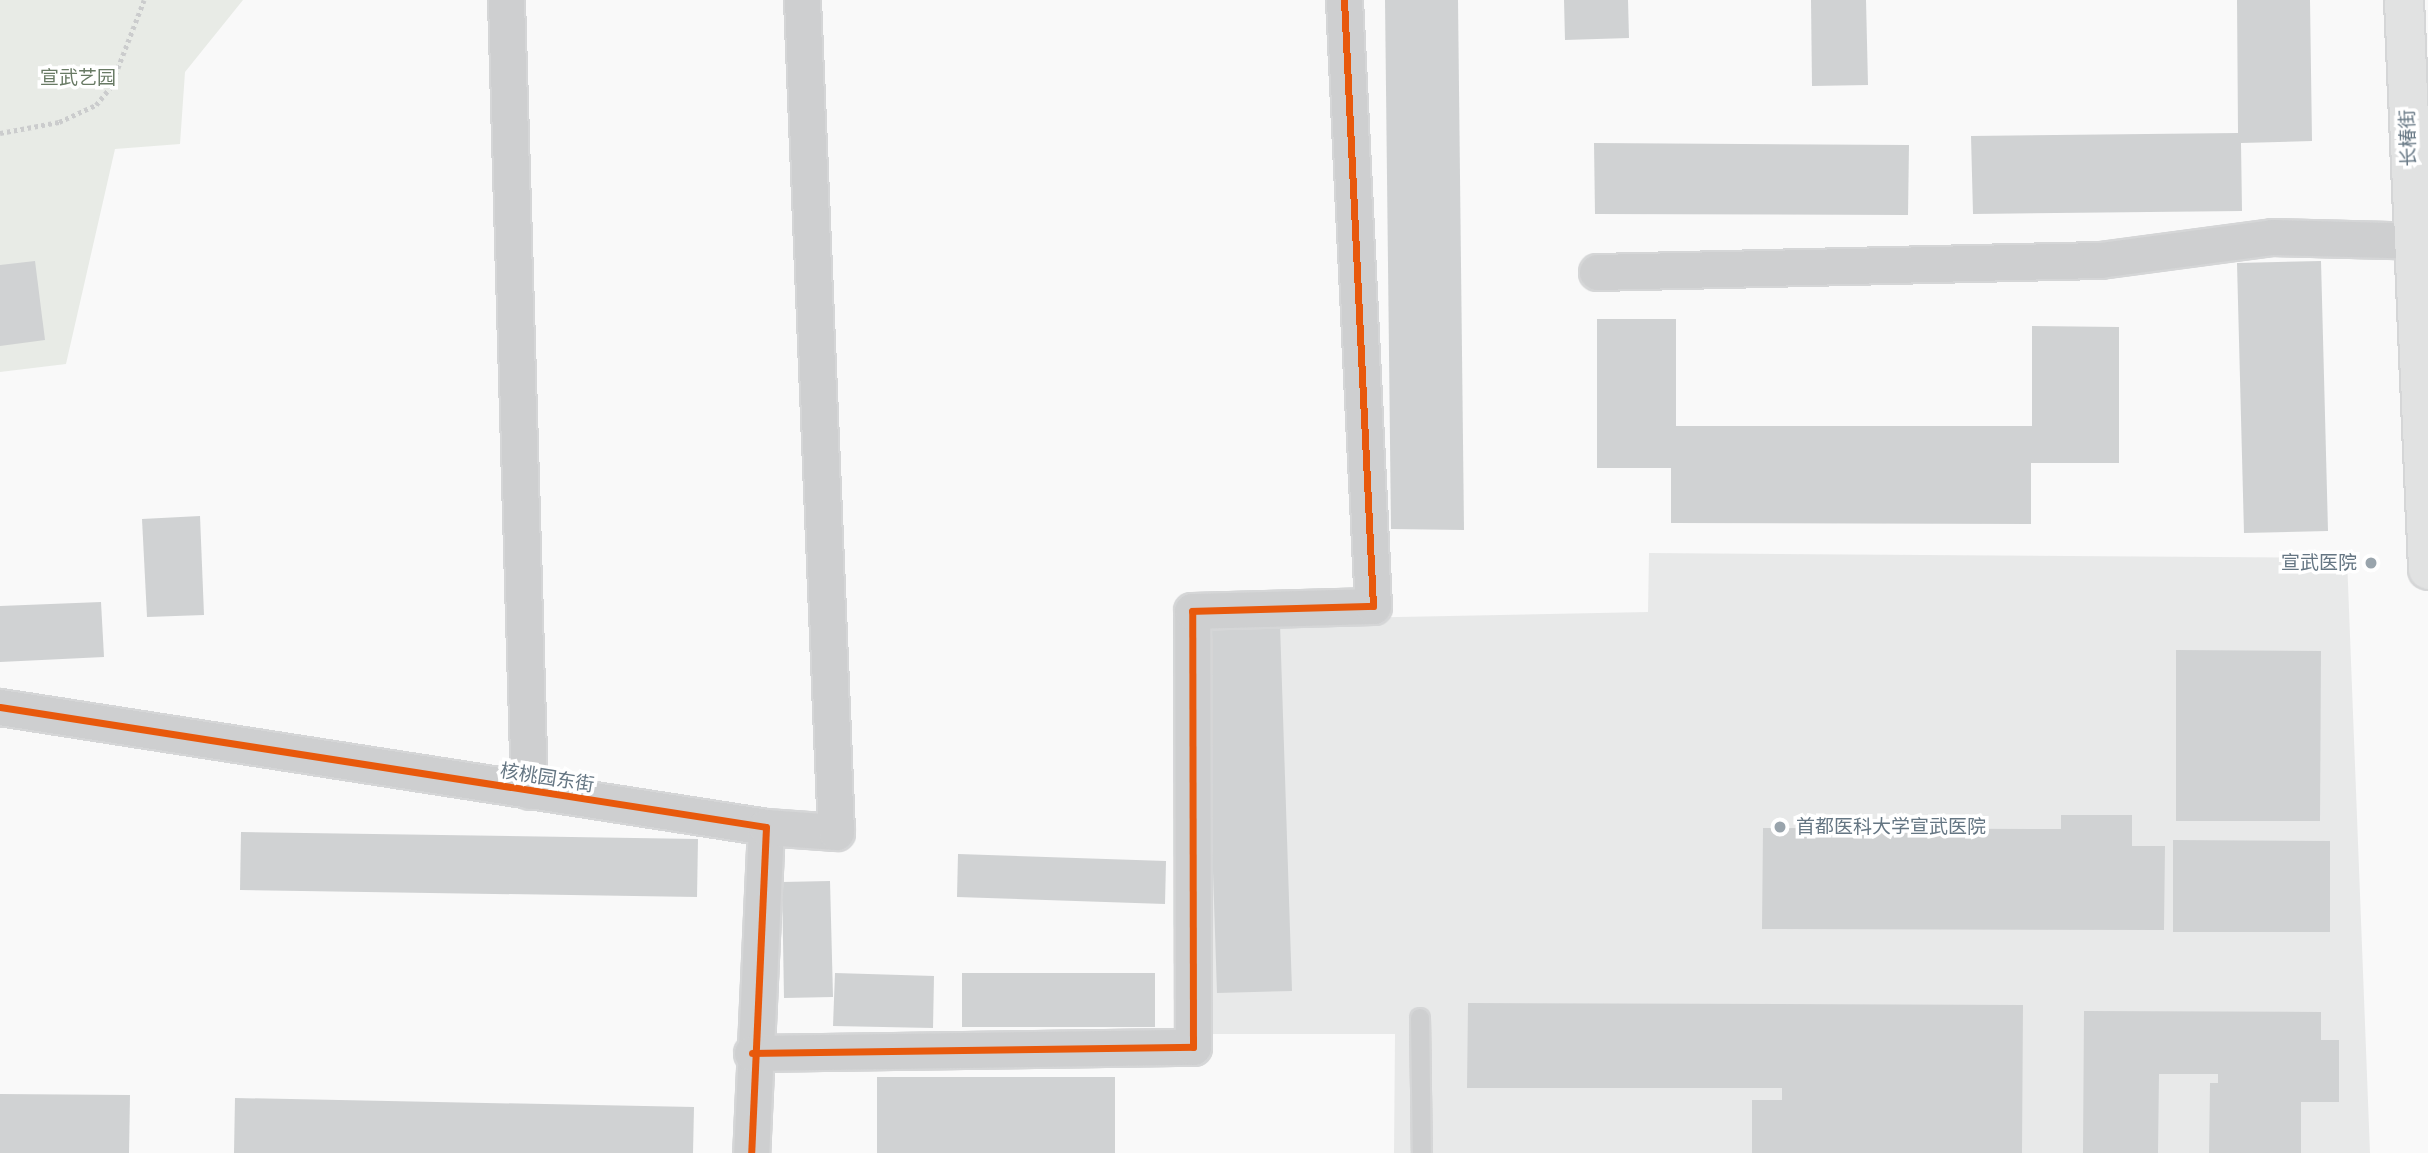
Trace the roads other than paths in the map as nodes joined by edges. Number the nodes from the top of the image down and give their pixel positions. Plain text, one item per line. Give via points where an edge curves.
1 (506, 0) edge
2 (802, 0) edge
3 (1345, 0) edge
4 (2404, 0) edge
5 (2423, 240) edge
6 (1597, 272) dead end
7 (2428, 569) edge
8 (0, 707) edge
9 (529, 791) junction
10 (766, 827) junction
11 (1420, 1018) dead end
12 (752, 1053) junction
13 (751, 1153) edge
14 (1422, 1153) edge

1 - 9 street
2 - 10 street, 核桃园东街 via 836,832
3 - 12 street via 1373,606 1192,611 1193,1047
4 - 5 main road, 长椿街 via 2409,182
5 - 6 street via 2272,237 2100,260
5 - 7 main road, 长椿街
8 - 9 street, 核桃园东街
9 - 10 street, 核桃园东街
10 - 12 street
11 - 14 lane
12 - 13 street

